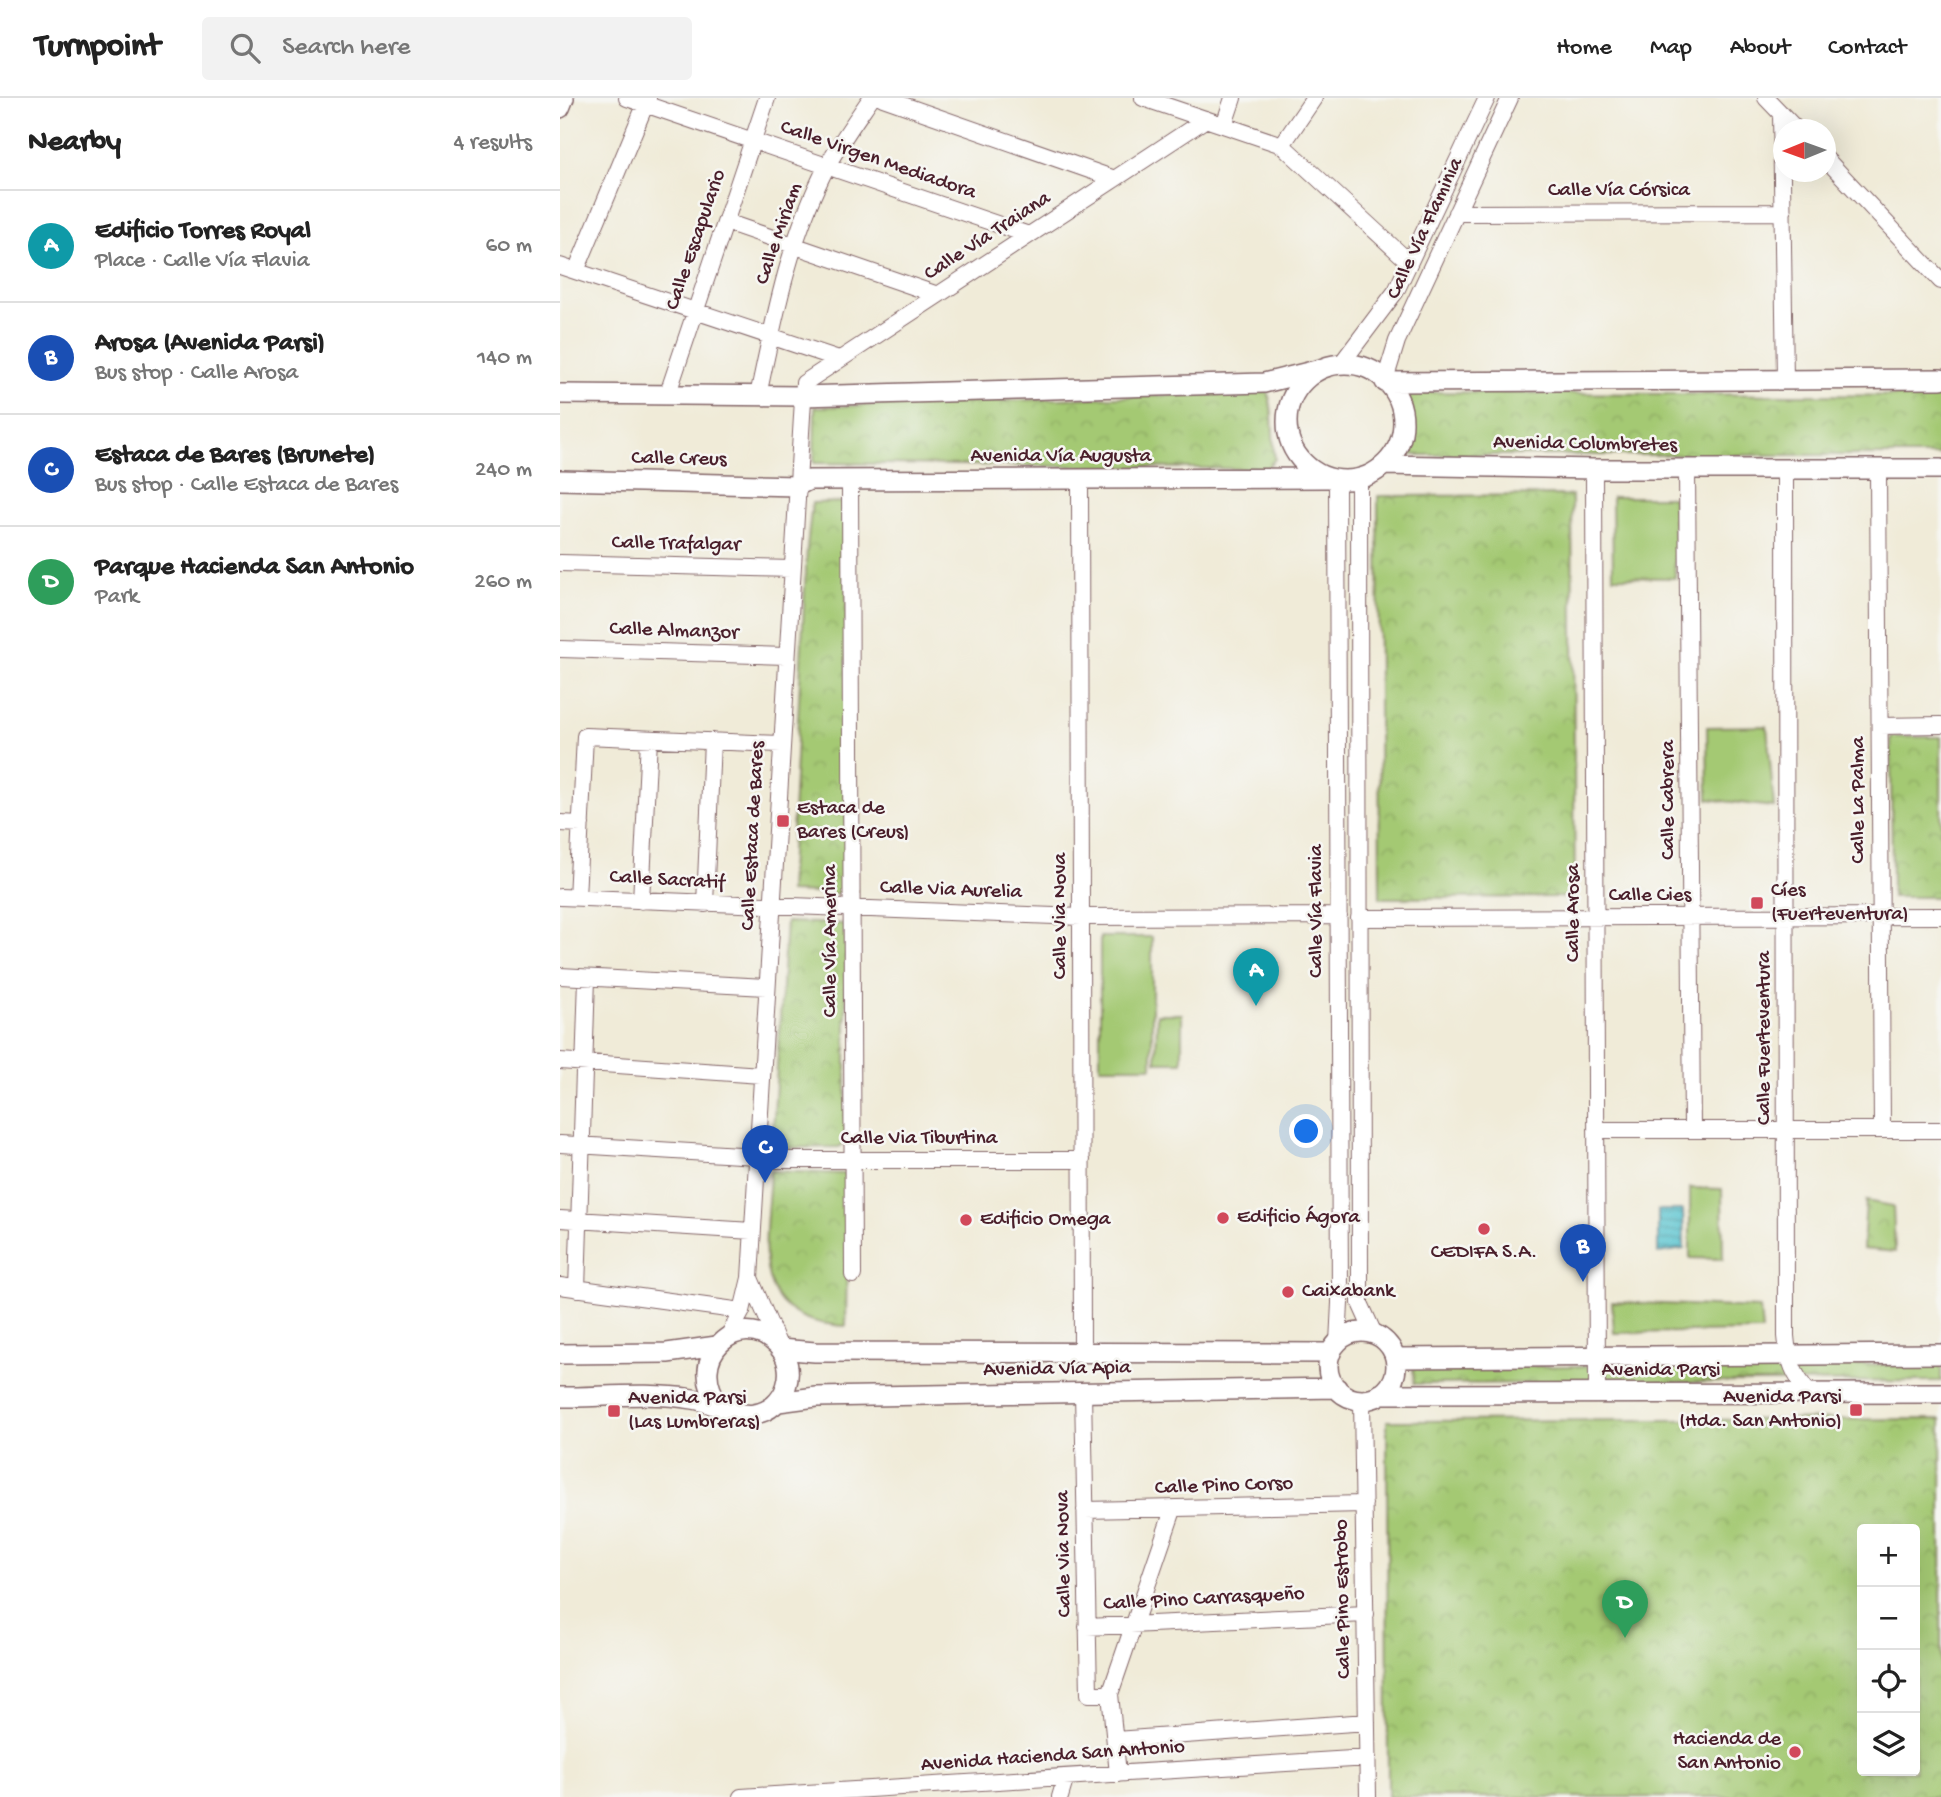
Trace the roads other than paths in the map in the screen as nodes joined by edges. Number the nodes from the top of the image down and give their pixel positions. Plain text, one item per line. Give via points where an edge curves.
1 (564, 98) edge
2 (627, 98) edge
3 (767, 98) edge
4 (871, 98) edge
5 (883, 98) edge
6 (1143, 98) edge
7 (1233, 98) edge
8 (1314, 98) edge
9 (1487, 98) edge
10 (1510, 98) edge
11 (1766, 98) edge
12 (647, 101) edge
13 (560, 108) edge
14 (1782, 113) junction
15 (1787, 119) edge
16 (1206, 120) junction
17 (1224, 125) junction
18 (753, 141) junction
19 (1282, 145) junction
20 (827, 166) junction
21 (1836, 171) edge
22 (1115, 179) junction
23 (1783, 212) junction
24 (1456, 213) junction
25 (726, 222) junction
26 (1029, 235) junction
27 (795, 245) junction
28 (1409, 262) junction
29 (568, 269) edge
30 (1941, 281) edge
31 (938, 295) junction
32 (696, 311) junction
33 (770, 336) junction
34 (839, 359) junction
35 (1341, 364) junction
36 (1321, 369) junction
37 (1785, 379) junction
38 (1941, 379) edge
39 (1385, 381) junction
40 (560, 394) edge
41 (667, 396) junction
42 (758, 396) junction
43 (802, 396) junction
44 (1384, 465) junction
45 (1594, 469) junction
46 (1687, 469) junction
47 (1785, 469) junction
48 (1878, 469) junction
49 (1941, 469) edge
50 (1080, 479) junction
51 (1332, 479) junction
52 (1359, 479) junction
53 (560, 480) edge
54 (850, 480) junction
55 (797, 486) junction
56 (560, 563) edge
57 (792, 569) junction
58 (560, 649) edge
59 (786, 656) junction
60 (1941, 725) edge
61 (1880, 726) junction
62 (649, 739) junction
63 (712, 741) junction
64 (781, 744) junction
65 (560, 823) edge
66 (581, 824) junction
67 (560, 897) edge
68 (577, 898) junction
69 (641, 901) junction
70 (705, 904) junction
71 (771, 906) junction
72 (852, 909) junction
73 (1339, 916) junction
74 (1881, 916) junction
75 (1941, 916) edge
76 (1081, 917) junction
77 (1595, 917) junction
78 (1691, 917) junction
79 (1785, 917) junction
80 (1359, 918) junction
81 (560, 976) edge
82 (587, 978) junction
83 (766, 987) junction
84 (560, 1061) edge
85 (584, 1063) junction
86 (761, 1075) junction
87 (1596, 1130) junction
88 (1692, 1130) junction
89 (1786, 1130) junction
90 (1882, 1130) junction
91 (1941, 1130) edge
92 (560, 1144) edge
93 (581, 1146) junction
94 (756, 1156) junction
95 (853, 1160) junction
96 (1082, 1160) junction
97 (560, 1219) edge
98 (579, 1220) junction
99 (752, 1231) junction
100 (853, 1275) dead end
101 (750, 1278) junction
102 (560, 1286) edge
103 (577, 1289) junction
104 (742, 1311) junction
105 (1374, 1334) junction
106 (723, 1341) junction
107 (780, 1348) junction
108 (1334, 1348) junction
109 (1082, 1353) junction
110 (560, 1354) edge
111 (1941, 1354) edge
112 (1787, 1355) junction
113 (1596, 1356) junction
114 (1395, 1358) junction
115 (1337, 1388) junction
116 (1083, 1392) junction
117 (1809, 1393) junction
118 (1941, 1393) edge
119 (1597, 1394) junction
120 (560, 1397) edge
121 (1371, 1397) junction
122 (778, 1402) junction
123 (720, 1405) junction
124 (1364, 1504) junction
125 (1085, 1510) junction
126 (1173, 1510) junction
127 (1366, 1614) junction
128 (1134, 1625) junction
129 (1087, 1627) junction
130 (1110, 1694) junction
131 (1367, 1723) junction
132 (1115, 1740) junction
133 (1368, 1758) junction
134 (1118, 1774) junction
135 (1066, 1777) junction
136 (1005, 1789) edge
137 (899, 1792) edge
138 (796, 1795) edge
139 (741, 1797) edge
140 (1060, 1797) edge
141 (1368, 1797) edge

1 - 13 street
2 - 12 street, Calle Virgen Mediadora
3 - 18 street, Calle Escapulario
4 - 20 street, Calle Miriam
5 - 22 street
6 - 16 street
7 - 17 street
8 - 19 street
9 - 28 street, Calle Vía Flaminia
10 - 24 street, Calle Vía Flaminia
11 - 14 street
12 - 18 street, Calle Virgen Mediadora
12 - 29 street
14 - 15 street
14 - 23 street
16 - 17 street
16 - 22 street, Calle Vía Traiana
17 - 19 street
18 - 20 street, Calle Virgen Mediadora
18 - 25 street, Calle Escapulario
19 - 28 street
20 - 26 street, Calle Virgen Mediadora
20 - 27 street, Calle Miriam
21 - 30 street
22 - 26 street, Calle Vía Traiana
23 - 24 street, Calle Vía Córsica
23 - 37 street
24 - 39 street, Calle Vía Flaminia via 1397,341
25 - 27 street
25 - 32 street, Calle Escapulario
26 - 31 street, Calle Vía Traiana
27 - 31 street
27 - 33 street, Calle Miriam
28 - 35 street, Calle Vía Flaminia via 1396,291
29 - 32 street
31 - 34 street, Calle Vía Traiana
32 - 33 street
32 - 41 street, Calle Escapulario
33 - 34 street
33 - 42 street, Calle Miriam
34 - 43 street, Calle Vía Traiana via 804,383
35 - 36 street
35 - 39 street via 1364,368
36 - 43 street via 1264,383
36 - 51 street via 1295,392 1287,426 1300,458
37 - 38 street
37 - 39 street
39 - 44 street via 1402,413 1402,432
40 - 41 street
41 - 42 street
42 - 43 street
43 - 55 street, Calle Estaca de Bares
44 - 45 street, Avenida Columbretes
44 - 52 street
45 - 46 street, Avenida Columbretes
45 - 77 street, Calle Arosa
46 - 47 street, Avenida Columbretes
46 - 78 street, Calle Cabrera
47 - 48 street, Avenida Columbretes
47 - 79 street, Calle Fuerteventura
48 - 49 street, Avenida Columbretes
48 - 61 street, Calle La Palma
50 - 51 street, Avenida Vía Augusta
50 - 54 street, Avenida Vía Augusta
50 - 76 street, Calle Via Nova
51 - 52 street
51 - 73 street, Calle Vía Flavia
52 - 80 street, Calle Vía Flavia
53 - 55 street, Calle Creus
54 - 55 street, Avenida Vía Augusta via 809,480
54 - 72 street, Calle Vía Amerina
55 - 57 street, Calle Estaca de Bares
56 - 57 street, Calle Trafalgar
57 - 59 street, Calle Estaca de Bares
58 - 59 street, Calle Almanzor
59 - 64 street, Calle Estaca de Bares
60 - 61 street
61 - 74 street, Calle La Palma
62 - 63 street
62 - 66 street via 585,736
62 - 69 street
63 - 64 street
63 - 70 street
64 - 71 street, Calle Estaca de Bares
65 - 66 street
66 - 68 street
67 - 68 street, Calle Sacratif
68 - 69 street, Calle Sacratif
69 - 70 street, Calle Sacratif
70 - 71 street, Calle Sacratif
71 - 72 street, Calle Via Aurelia
71 - 83 street, Calle Estaca de Bares
72 - 76 street, Calle Via Aurelia
72 - 95 street, Calle Vía Amerina
73 - 76 street, Calle Via Aurelia
73 - 108 street, Calle Vía Flavia
74 - 75 street, Calle Cies
74 - 79 street, Calle Cies
74 - 90 street, Calle La Palma
76 - 96 street, Calle Via Nova
77 - 78 street, Calle Cies
77 - 80 street, Calle Cies
77 - 87 street, Calle Arosa
78 - 79 street, Calle Cies
78 - 88 street, Calle Cabrera
79 - 89 street, Calle Fuerteventura
80 - 105 street, Calle Vía Flavia via 1360,1303
81 - 82 street
82 - 83 street
82 - 85 street
83 - 86 street, Calle Estaca de Bares
84 - 85 street
85 - 86 street
85 - 93 street
86 - 94 street, Calle Estaca de Bares
87 - 88 street
87 - 113 street, Calle Arosa
88 - 89 street
89 - 90 street
89 - 112 street, Calle Fuerteventura
90 - 91 street
92 - 93 street, Calle Via Tiburtina
93 - 94 street, Calle Via Tiburtina
93 - 98 street
94 - 95 street, Calle Via Tiburtina
94 - 99 street, Calle Estaca de Bares
95 - 96 street, Calle Via Tiburtina
95 - 100 street, Calle Vía Amerina
96 - 109 street, Calle Via Nova
97 - 98 street
98 - 99 street
98 - 103 street
99 - 101 street, Calle Estaca de Bares
101 - 104 street, Calle Estaca de Bares
101 - 107 street, Calle Estaca de Bares
102 - 103 street
103 - 104 street
104 - 106 street, Calle Estaca de Bares
105 - 108 street via 1355,1333
105 - 114 street via 1391,1348
106 - 107 street via 755,1333
106 - 110 street via 667,1353
106 - 123 street via 710,1357 707,1383
107 - 109 street, Avenida Vía Apia
107 - 122 street via 789,1368
108 - 109 street, Avenida Vía Apia
108 - 115 street via 1329,1371
111 - 112 street, Avenida Parsi
112 - 113 street, Avenida Parsi
112 - 117 street via 1794,1375
113 - 114 street, Avenida Parsi
113 - 119 street, Calle Arosa
114 - 121 street via 1394,1378
115 - 116 street, Avenida Vía Apia
115 - 121 street via 1344,1394
116 - 122 street, Avenida Vía Apia via 816,1397
116 - 125 street, Calle Via Nova
117 - 118 street, Avenida Parsi
117 - 119 street, Avenida Parsi
119 - 121 street, Avenida Parsi
120 - 123 street via 667,1396
121 - 124 street, Calle Pino Estrobo
122 - 123 street via 756,1414 731,1412
124 - 126 street, Calle Pino Corso
124 - 127 street, Calle Pino Estrobo
125 - 126 street, Calle Pino Corso
125 - 129 street, Calle Via Nova
126 - 128 street
127 - 128 street, Calle Pino Carrasqueño
127 - 131 street, Calle Pino Estrobo
128 - 129 street, Calle Pino Carrasqueño
128 - 130 street
129 - 130 street, Calle Via Nova via 1088,1693
130 - 132 street
131 - 132 street, Avenida Hacienda San Antonio
131 - 133 street, Calle Pino Estrobo
132 - 134 street
133 - 134 street, Avenida Hacienda San Antonio
133 - 141 street, Calle Pino Estrobo
134 - 135 street, Avenida Hacienda San Antonio
135 - 136 street, Avenida Hacienda San Antonio
135 - 140 street
136 - 137 street, Avenida Hacienda San Antonio
137 - 138 street, Avenida Hacienda San Antonio
138 - 139 street, Avenida Hacienda San Antonio

